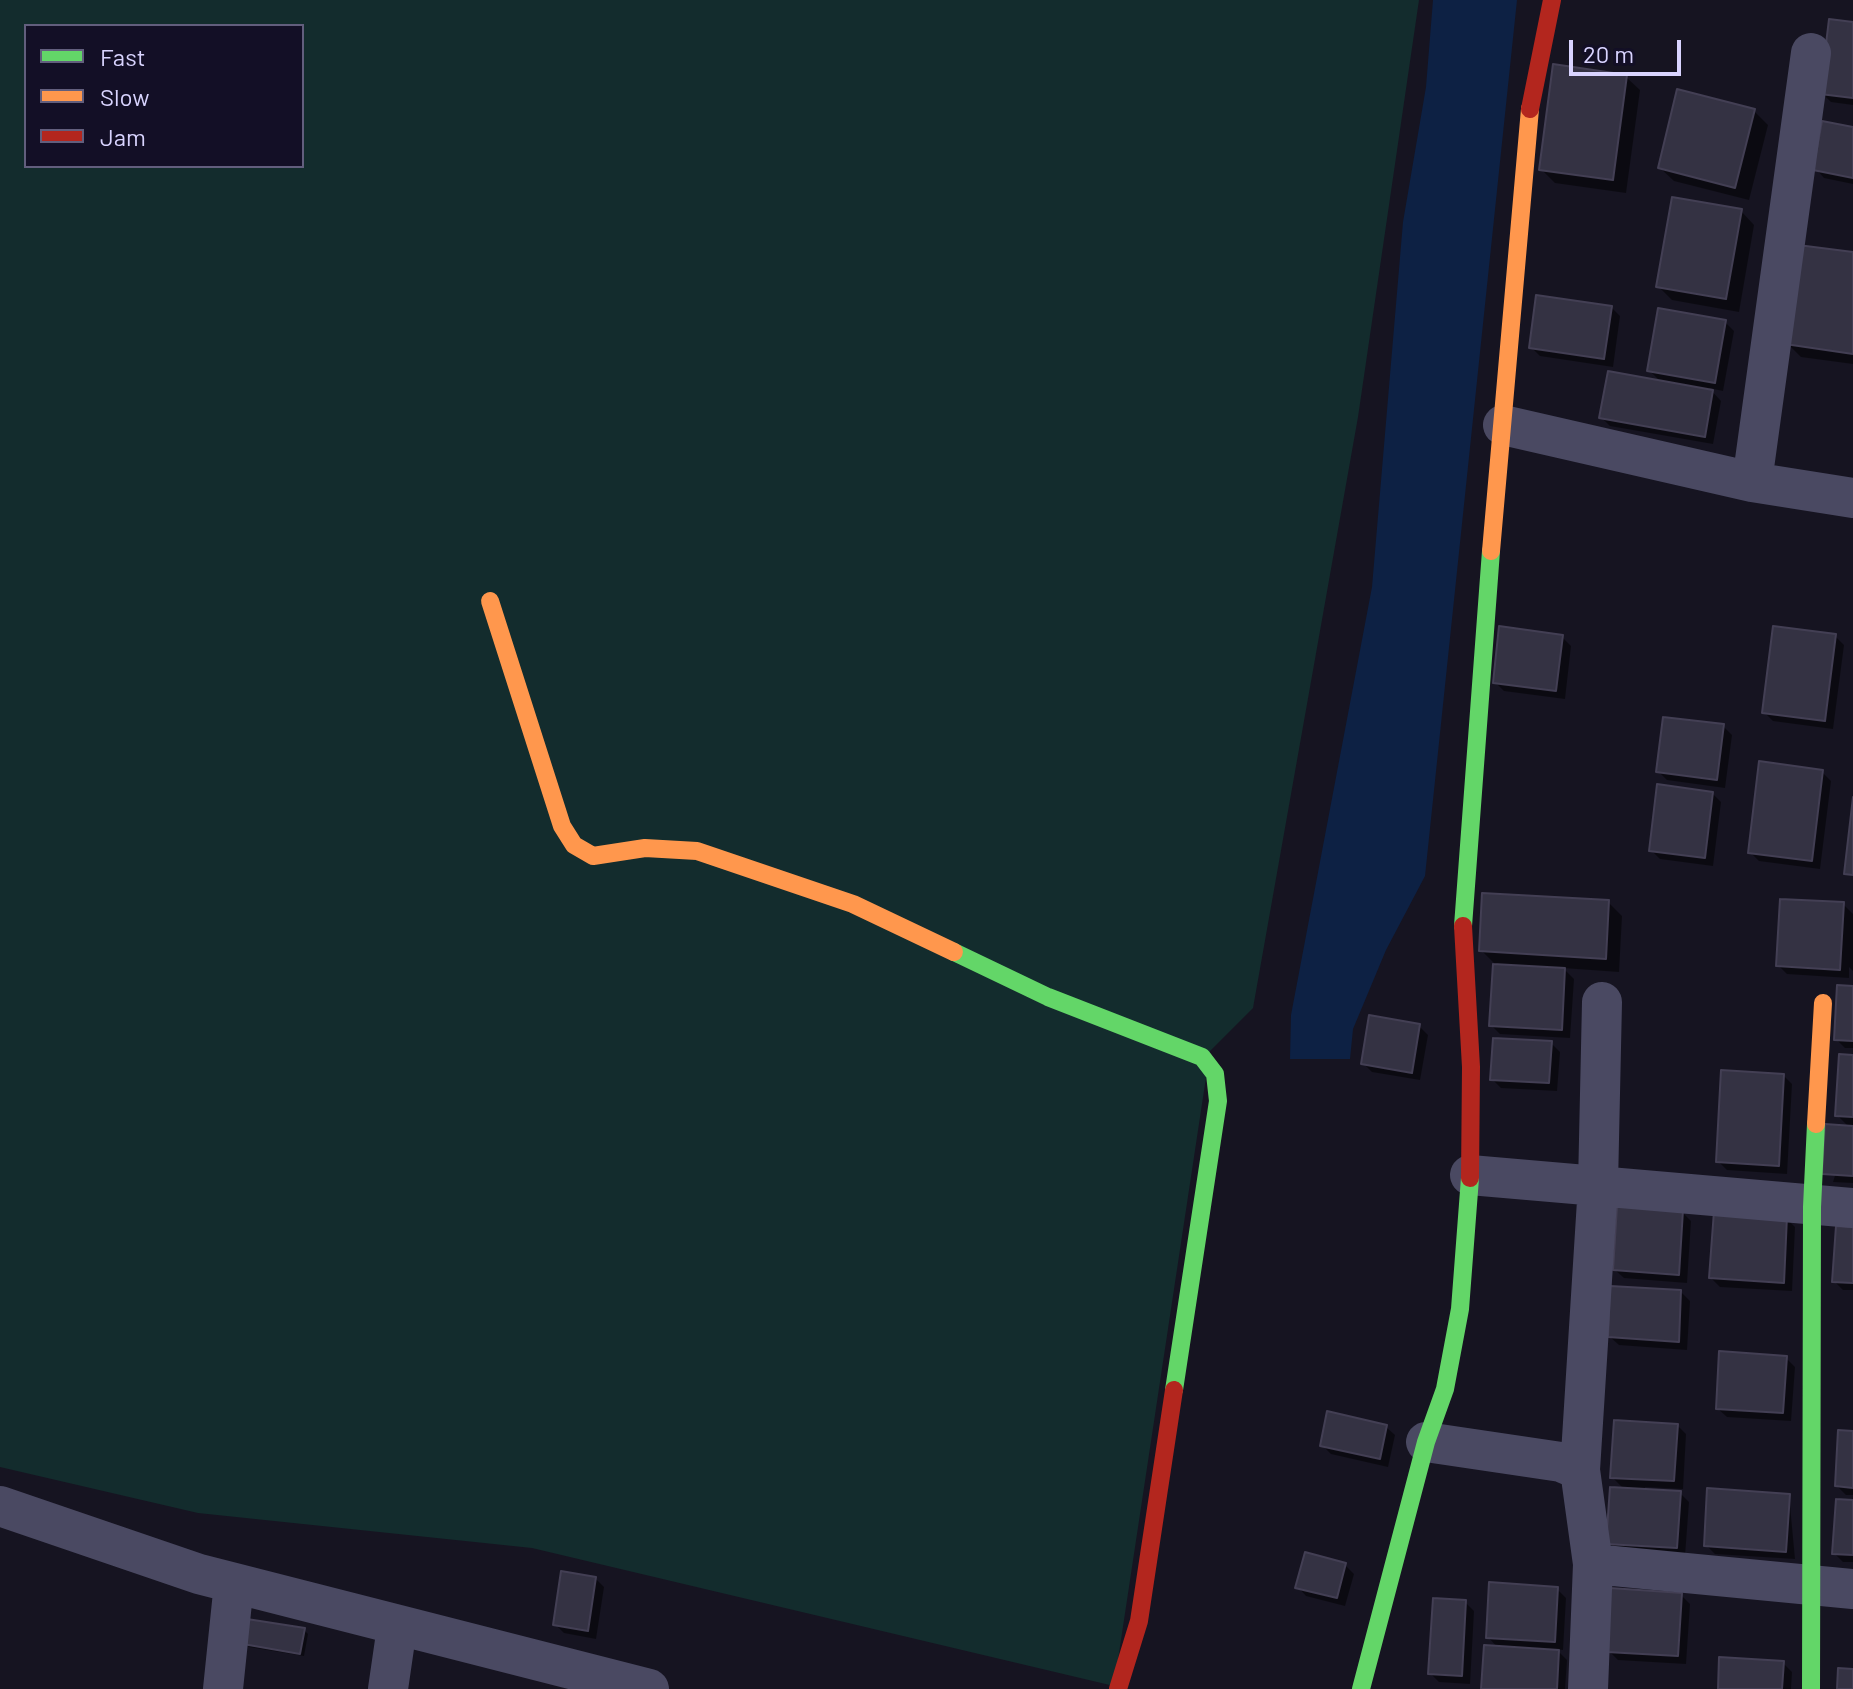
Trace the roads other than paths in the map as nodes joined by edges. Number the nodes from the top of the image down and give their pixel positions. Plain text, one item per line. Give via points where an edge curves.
1 (1552, 0) edge
2 (1811, 53) dead end
3 (1503, 425) junction
4 (1752, 482) junction
5 (1853, 498) edge
6 (490, 601) dead end
7 (1602, 1002) dead end
8 (1823, 1003) dead end
9 (1470, 1175) junction
10 (1598, 1185) junction
11 (1812, 1207) junction
12 (1853, 1208) edge
13 (1426, 1442) junction
14 (1580, 1470) junction
15 (0, 1506) edge
16 (1593, 1564) junction
17 (234, 1583) junction
18 (1813, 1586) junction
19 (1853, 1589) edge
20 (397, 1627) junction
21 (522, 1674) edge
22 (223, 1689) edge
23 (388, 1689) edge
24 (649, 1689) edge
25 (1118, 1689) edge
26 (1361, 1689) edge
27 (1588, 1689) edge
28 (1811, 1689) edge

1 - 3 street via 1524,156
2 - 4 street
3 - 4 street
3 - 9 street via 1462,905 1471,1067
4 - 5 street
6 - 25 street via 562,826 574,845 593,856 645,848 697,851 853,904 1048,997 1202,1057 1215,1074 1214,1131 1143,1593
7 - 10 street
8 - 11 street
9 - 10 street
9 - 13 street via 1460,1309 1445,1389
10 - 11 street
10 - 14 street
11 - 12 street
11 - 18 street
13 - 14 street via 1561,1462
13 - 26 street
14 - 16 street
15 - 17 street
16 - 18 street
16 - 27 street
17 - 20 street
17 - 22 street
18 - 19 street
18 - 28 street
20 - 21 street
20 - 23 street
21 - 24 street

